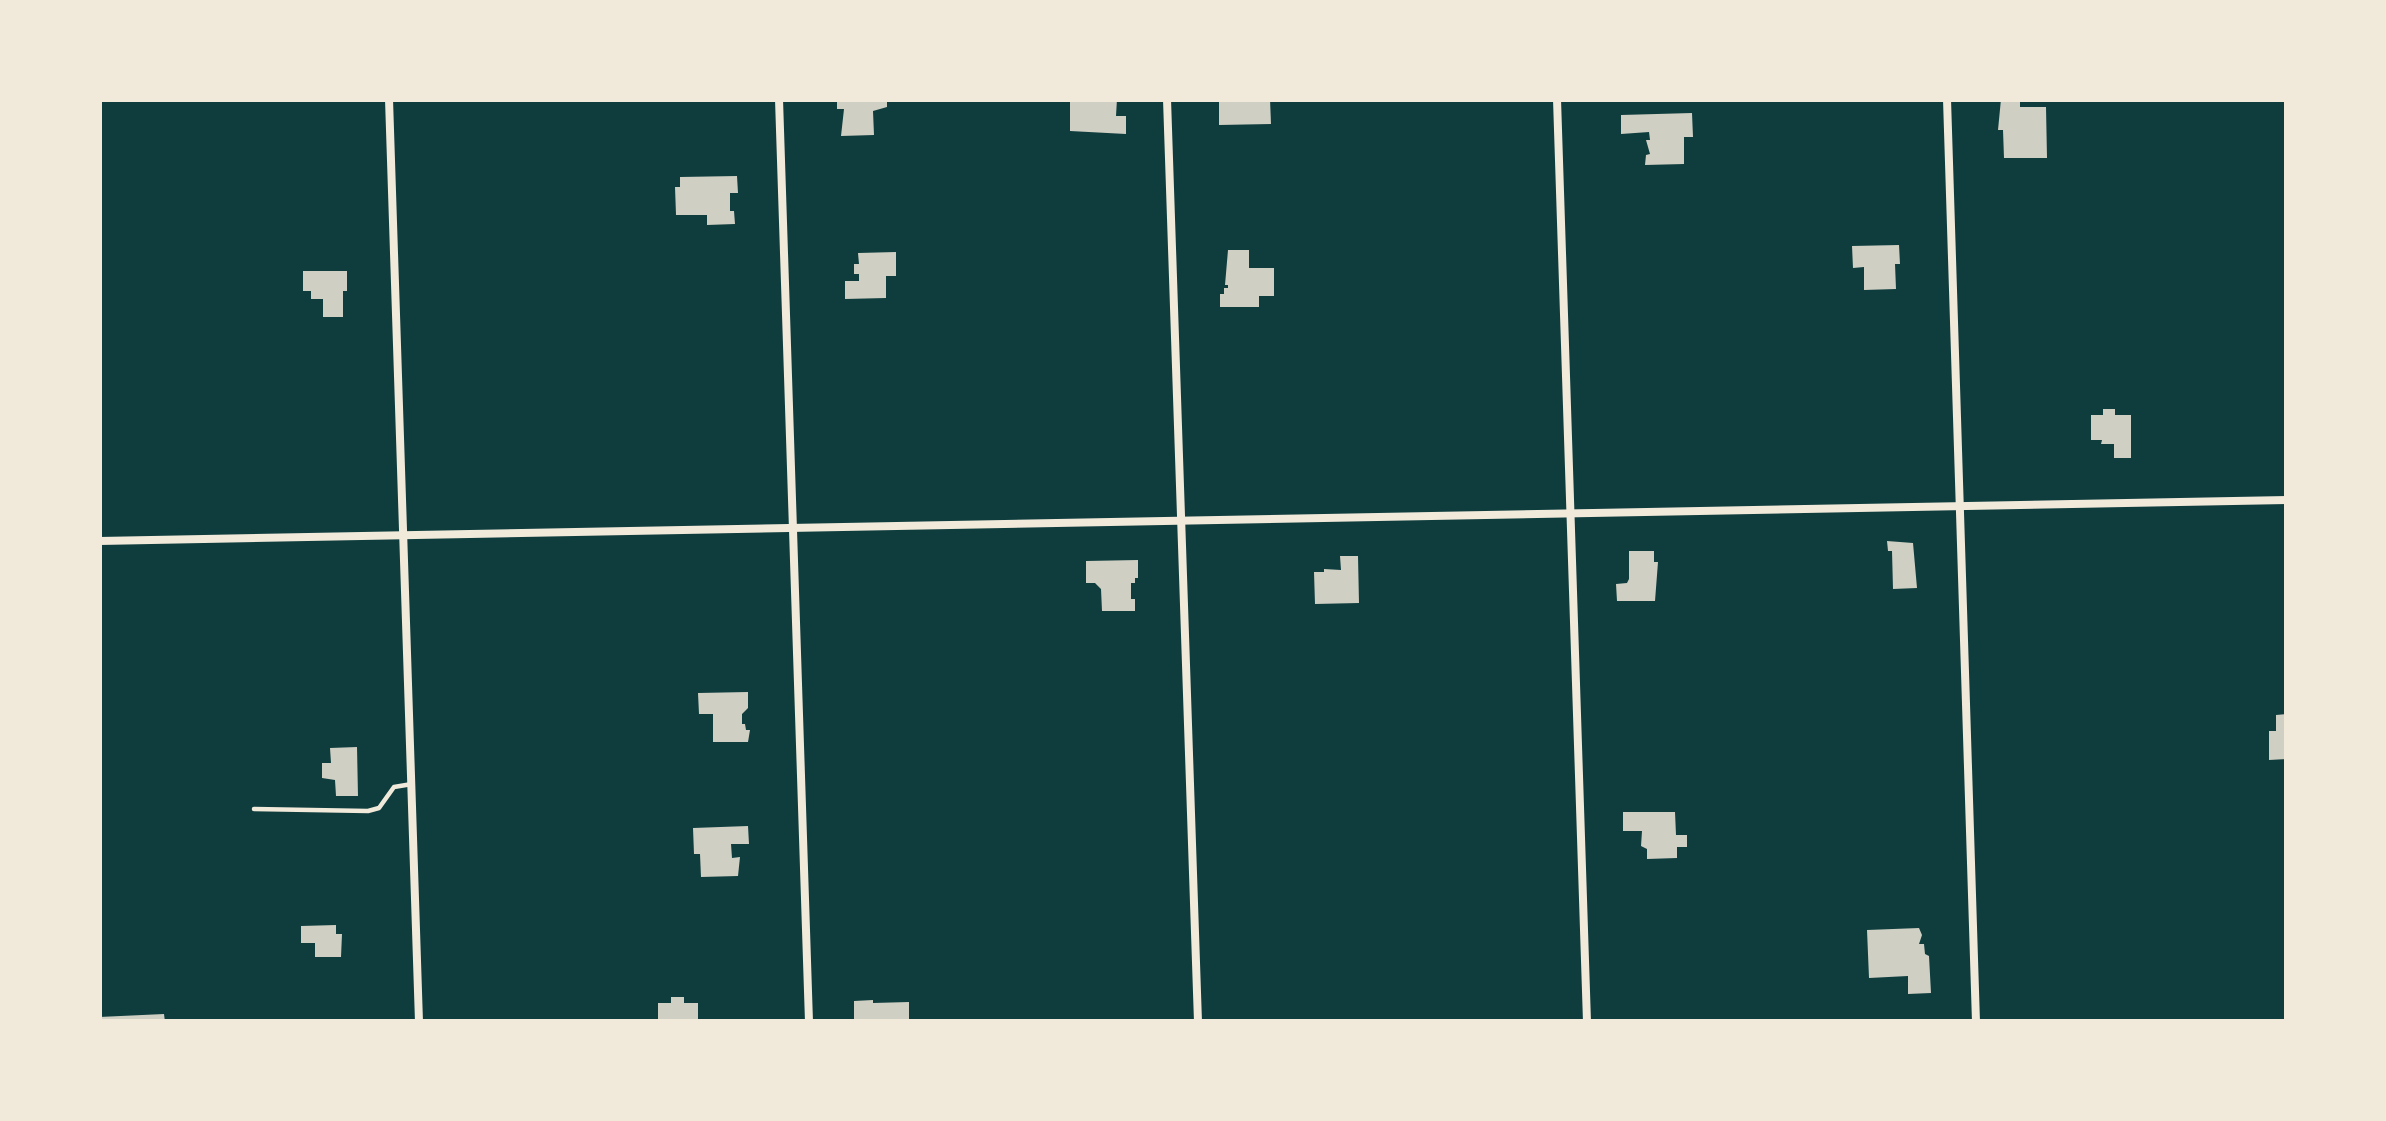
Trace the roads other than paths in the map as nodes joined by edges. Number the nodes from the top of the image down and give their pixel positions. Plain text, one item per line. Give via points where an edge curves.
1 (389, 99) edge
2 (779, 99) edge
3 (1167, 99) edge
4 (1557, 99) edge
5 (1947, 99) edge
6 (2287, 500) edge
7 (1961, 506) junction
8 (1570, 513) junction
9 (1181, 520) junction
10 (793, 527) junction
11 (402, 534) junction
12 (99, 541) edge
13 (412, 784) junction
14 (254, 809) dead end
15 (419, 1022) edge
16 (809, 1022) edge
17 (1198, 1022) edge
18 (1588, 1022) edge
19 (1976, 1022) edge

1 - 11 street
2 - 10 street
3 - 9 street
4 - 8 street
5 - 7 street
6 - 7 street
7 - 8 street
7 - 19 street
8 - 9 street
8 - 18 street
9 - 10 street
9 - 17 street
10 - 11 street
10 - 16 street
11 - 12 street
11 - 13 street
13 - 14 lane via 394,787 368,811
13 - 15 street

